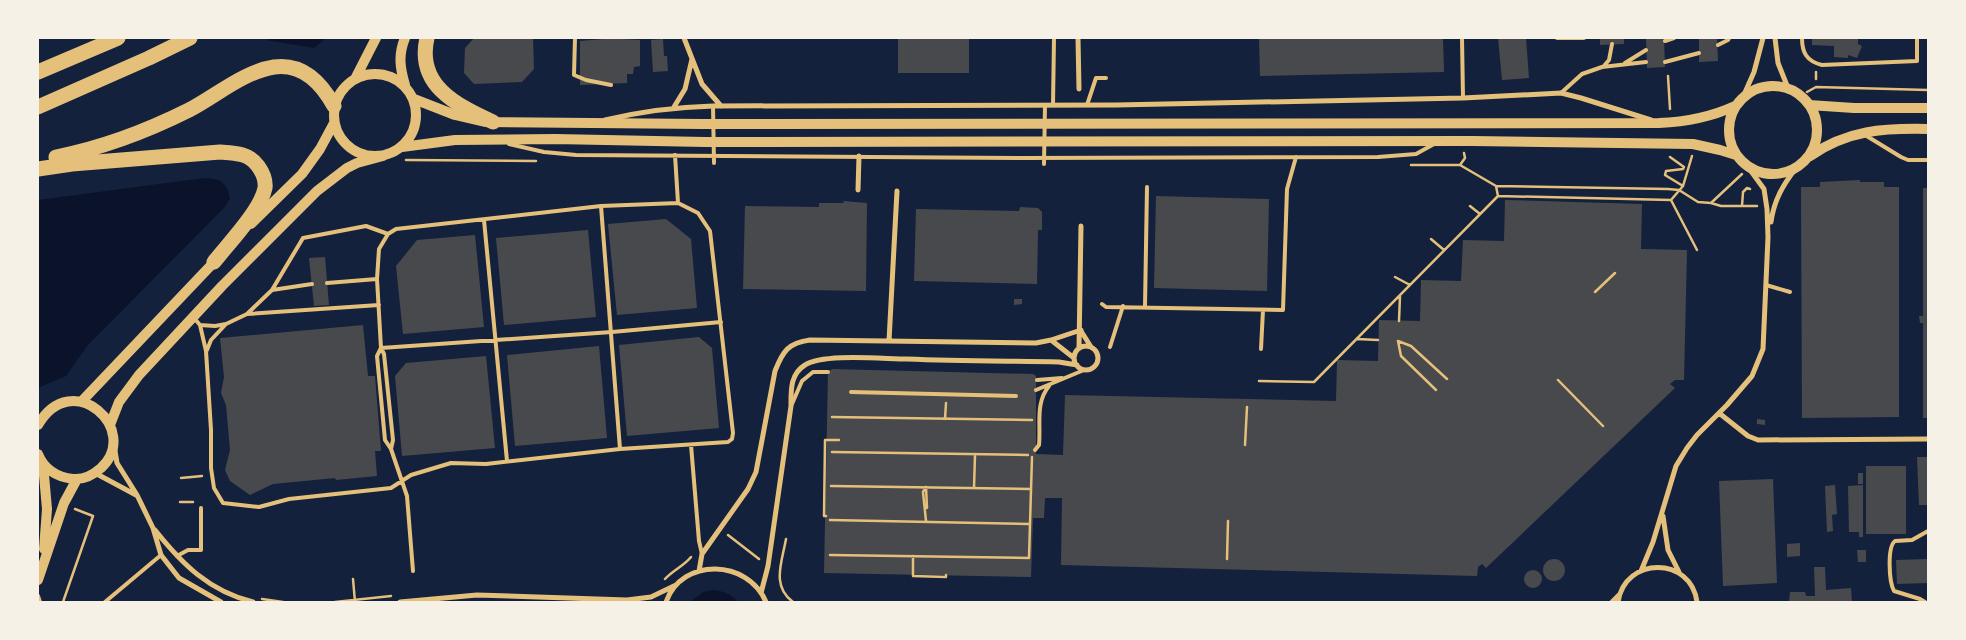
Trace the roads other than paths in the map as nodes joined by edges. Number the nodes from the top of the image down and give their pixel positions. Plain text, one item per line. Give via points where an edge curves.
1 (118, 38) edge
2 (190, 38) edge
3 (376, 38) edge
4 (405, 38) edge
5 (427, 38) edge
6 (575, 38) edge
7 (684, 38) edge
8 (1054, 38) edge
9 (1078, 38) edge
10 (1462, 38) edge
11 (1558, 38) edge
12 (1584, 38) edge
13 (1674, 38) edge
14 (1729, 38) edge
15 (1763, 38) edge
16 (1775, 38) edge
17 (1802, 38) edge
18 (1917, 38) edge
19 (1664, 40) dead end
20 (1612, 44) dead end
21 (1718, 45) dead end
22 (1646, 50) dead end
23 (1699, 53) dead end
24 (692, 58) junction
25 (1646, 62) dead end
26 (1665, 62) dead end
27 (1622, 65) junction
28 (1602, 67) junction
29 (38, 72) edge
30 (355, 78) junction
31 (1106, 78) dead end
32 (405, 85) junction
33 (611, 85) dead end
34 (1788, 88) junction
35 (1078, 89) dead end
36 (1561, 94) junction
37 (1743, 97) junction
38 (1463, 98) junction
39 (414, 99) junction
40 (1045, 105) junction
41 (1053, 105) junction
42 (1087, 105) junction
43 (1809, 105) junction
44 (334, 106) junction
45 (713, 106) junction
46 (721, 106) junction
47 (1735, 106) junction
48 (38, 107) edge
49 (674, 107) junction
50 (1926, 107) edge
51 (493, 122) junction
52 (1659, 122) junction
53 (334, 123) junction
54 (590, 123) junction
55 (713, 124) junction
56 (1045, 124) junction
57 (1928, 129) edge
58 (1861, 132) junction
59 (493, 140) junction
60 (1044, 140) junction
61 (714, 141) junction
62 (1440, 141) junction
63 (402, 148) junction
64 (675, 154) junction
65 (387, 155) junction
66 (714, 155) junction
67 (1736, 155) junction
68 (859, 156) junction
69 (1809, 156) junction
70 (1296, 157) junction
71 (1044, 158) junction
72 (1928, 160) edge
73 (38, 161) edge
74 (714, 163) dead end
75 (1044, 164) dead end
76 (1748, 167) junction
77 (1796, 168) junction
78 (38, 169) edge
79 (1147, 188) dead end
80 (858, 190) dead end
81 (897, 191) dead end
82 (678, 203) junction
83 (601, 206) junction
84 (484, 220) junction
85 (1081, 226) dead end
86 (388, 234) junction
87 (1768, 237) junction
88 (214, 262) junction
89 (377, 279) junction
90 (327, 283) dead end
91 (312, 284) dead end
92 (1766, 285) junction
93 (272, 290) junction
94 (1790, 292) dead end
95 (1102, 304) dead end
96 (379, 305) junction
97 (1123, 306) junction
98 (1145, 306) junction
99 (1263, 310) junction
100 (247, 314) junction
101 (192, 317) junction
102 (721, 322) junction
103 (226, 324) junction
104 (200, 325) junction
105 (1081, 330) junction
106 (612, 332) junction
107 (496, 340) junction
108 (1051, 340) junction
109 (889, 341) junction
110 (1091, 347) junction
111 (1110, 347) dead end
112 (381, 348) junction
113 (1079, 348) junction
114 (1261, 350) dead end
115 (206, 351) junction
116 (1074, 358) junction
117 (1077, 365) junction
118 (1084, 370) junction
119 (828, 372) dead end
120 (1064, 378) junction
121 (1037, 380) dead end
122 (1049, 386) junction
123 (1036, 390) dead end
124 (851, 392) dead end
125 (1016, 396) dead end
126 (82, 401) junction
127 (791, 406) junction
128 (1719, 413) junction
129 (40, 416) edge
130 (38, 425) edge
131 (110, 425) junction
132 (1928, 439) edge
133 (113, 440) junction
134 (692, 445) junction
135 (391, 449) junction
136 (620, 449) junction
137 (1035, 450) dead end
138 (40, 460) edge
139 (506, 461) junction
140 (95, 473) junction
141 (77, 479) junction
142 (401, 480) junction
143 (137, 495) junction
144 (201, 508) dead end
145 (1663, 508) junction
146 (153, 528) junction
147 (1928, 531) edge
148 (702, 554) junction
149 (161, 555) junction
150 (177, 557) junction
151 (42, 562) junction
152 (413, 570) dead end
153 (1641, 570) junction
154 (699, 571) junction
155 (1680, 574) junction
156 (38, 580) edge
157 (676, 585) junction
158 (761, 593) junction
159 (1619, 595) junction
160 (38, 596) edge
161 (40, 602) edge
162 (105, 602) edge
163 (221, 602) edge
164 (253, 602) edge
165 (400, 602) edge
166 (416, 602) edge
167 (666, 602) edge
168 (766, 602) edge
169 (1612, 602) edge
170 (1618, 602) edge
171 (1697, 602) edge
172 (1925, 602) edge

1 - 29 highway
2 - 48 highway
3 - 30 main road
4 - 32 main road via 400,50 400,64
5 - 51 highway via 425,53 430,74 440,91
6 - 33 lane via 574,74
7 - 24 street
8 - 41 lane
9 - 35 street
10 - 38 lane
11 - 12 lane
13 - 19 lane
14 - 21 lane
15 - 37 street
16 - 34 street via 1778,63
17 - 18 lane via 1804,54 1822,64 1917,61
20 - 28 lane via 1609,60
22 - 27 lane
23 - 26 lane
24 - 46 street via 702,84
24 - 49 street via 685,89
25 - 27 lane
27 - 28 lane
28 - 36 lane via 1582,74
30 - 32 main road via 372,73 390,76
30 - 44 main road via 342,90
31 - 42 lane via 1096,78
32 - 39 main road
34 - 37 main road via 1764,86
34 - 43 main road
36 - 38 street
36 - 52 street
37 - 47 main road
38 - 42 street
39 - 51 main road via 467,119
39 - 63 main road via 417,117 413,134
40 - 41 street
40 - 46 street
40 - 56 lane
41 - 42 street
43 - 50 main road
43 - 69 main road via 1817,125 1814,147
44 - 53 main road
44 - 73 highway via 326,90 305,73 274,67 248,75 160,124 94,148
45 - 46 street
45 - 49 street
45 - 55 lane
47 - 52 main road via 1704,117
47 - 67 main road via 1729,131
49 - 54 street
51 - 54 main road
52 - 56 main road
53 - 65 main road via 340,138 352,150 367,156
53 - 88 main road via 302,174
54 - 55 main road
55 - 56 main road
55 - 61 lane
56 - 60 lane
57 - 58 main road
58 - 69 main road via 1824,146
58 - 72 lane via 1908,160
59 - 61 main road
59 - 63 main road via 455,140
59 - 64 lane via 562,154
60 - 61 main road
60 - 62 main road
60 - 71 lane
61 - 66 lane
62 - 67 main road via 1693,144
62 - 70 lane via 1416,154
63 - 65 main road
64 - 66 lane
64 - 82 lane
65 - 101 main road via 357,163 317,191
66 - 68 lane
66 - 74 lane
67 - 76 main road
68 - 71 lane
68 - 80 street
69 - 77 main road
70 - 71 lane
70 - 99 lane via 1287,189 1284,306 1283,310
71 - 75 lane
76 - 77 main road via 1757,172 1777,174
76 - 87 street via 1766,195
77 - 87 street via 1776,198
78 - 88 highway via 220,152 250,158 264,178 262,196
79 - 98 lane
81 - 109 street
82 - 83 lane
82 - 102 lane via 698,213 710,231
83 - 84 lane
83 - 106 lane
84 - 86 lane via 396,229
84 - 107 lane
85 - 105 street
86 - 89 lane via 380,249
86 - 93 lane via 366,226 303,238
87 - 92 street
88 - 126 main road
89 - 90 lane
89 - 96 lane
91 - 93 lane
92 - 94 lane
92 - 128 street via 1764,342 1760,358 1752,376
93 - 100 lane
95 - 97 lane via 1106,307
96 - 100 lane
96 - 112 lane
97 - 98 lane
97 - 111 lane
98 - 99 lane
99 - 114 lane
100 - 103 lane
101 - 104 lane
101 - 131 main road via 134,380 119,402
102 - 106 lane
102 - 134 lane via 732,438 728,442
103 - 104 lane
103 - 115 lane via 211,340
104 - 115 lane
105 - 108 street
105 - 110 street
105 - 113 street
106 - 107 lane
106 - 136 lane
107 - 112 lane
107 - 139 lane
108 - 109 street via 1036,343
108 - 116 street
109 - 148 street via 810,340 797,342 787,349 770,389 756,472 748,490
110 - 113 street
110 - 118 street via 1098,355 1097,363 1092,369
112 - 135 lane via 393,440
112 - 135 lane via 377,356 385,440
113 - 116 street
115 - 142 lane via 212,475 214,488 223,503 259,507 281,501 391,488
116 - 117 street
117 - 118 street
117 - 127 street via 1060,362 825,359 805,365 794,377
118 - 120 lane
119 - 127 lane via 813,372 802,381
120 - 121 lane
120 - 122 lane
122 - 123 lane
122 - 137 lane via 1040,402 1039,445
124 - 125 lane
126 - 129 main road via 60,403
126 - 131 main road via 103,414
127 - 158 street via 768,566
128 - 132 street via 1758,440
128 - 145 street via 1687,448 1676,466
129 - 130 main road
131 - 133 main road
133 - 140 main road via 111,453
133 - 143 street via 117,463
134 - 136 lane
134 - 148 lane
135 - 142 lane
136 - 139 lane
138 - 141 main road via 58,476
138 - 151 main road via 47,509
139 - 142 lane via 451,463
140 - 141 main road
140 - 143 street
141 - 151 main road via 64,503
142 - 152 lane via 407,496
143 - 146 street
144 - 150 lane via 201,550 188,550
145 - 153 street via 1654,542
145 - 155 street via 1668,550
146 - 149 street
146 - 150 street
147 - 172 lane via 1912,540 1895,541 1890,548 1894,591
148 - 154 street
149 - 162 lane
149 - 163 street via 179,578
150 - 164 street via 218,589
151 - 156 main road
153 - 155 street via 1661,567
153 - 159 street
154 - 157 street
154 - 158 street via 713,568 734,572 752,582
155 - 171 street via 1694,590
157 - 166 street via 651,597 627,600 477,596
157 - 167 street
158 - 168 street
159 - 169 street
159 - 170 street
160 - 161 lane
165 - 166 street

